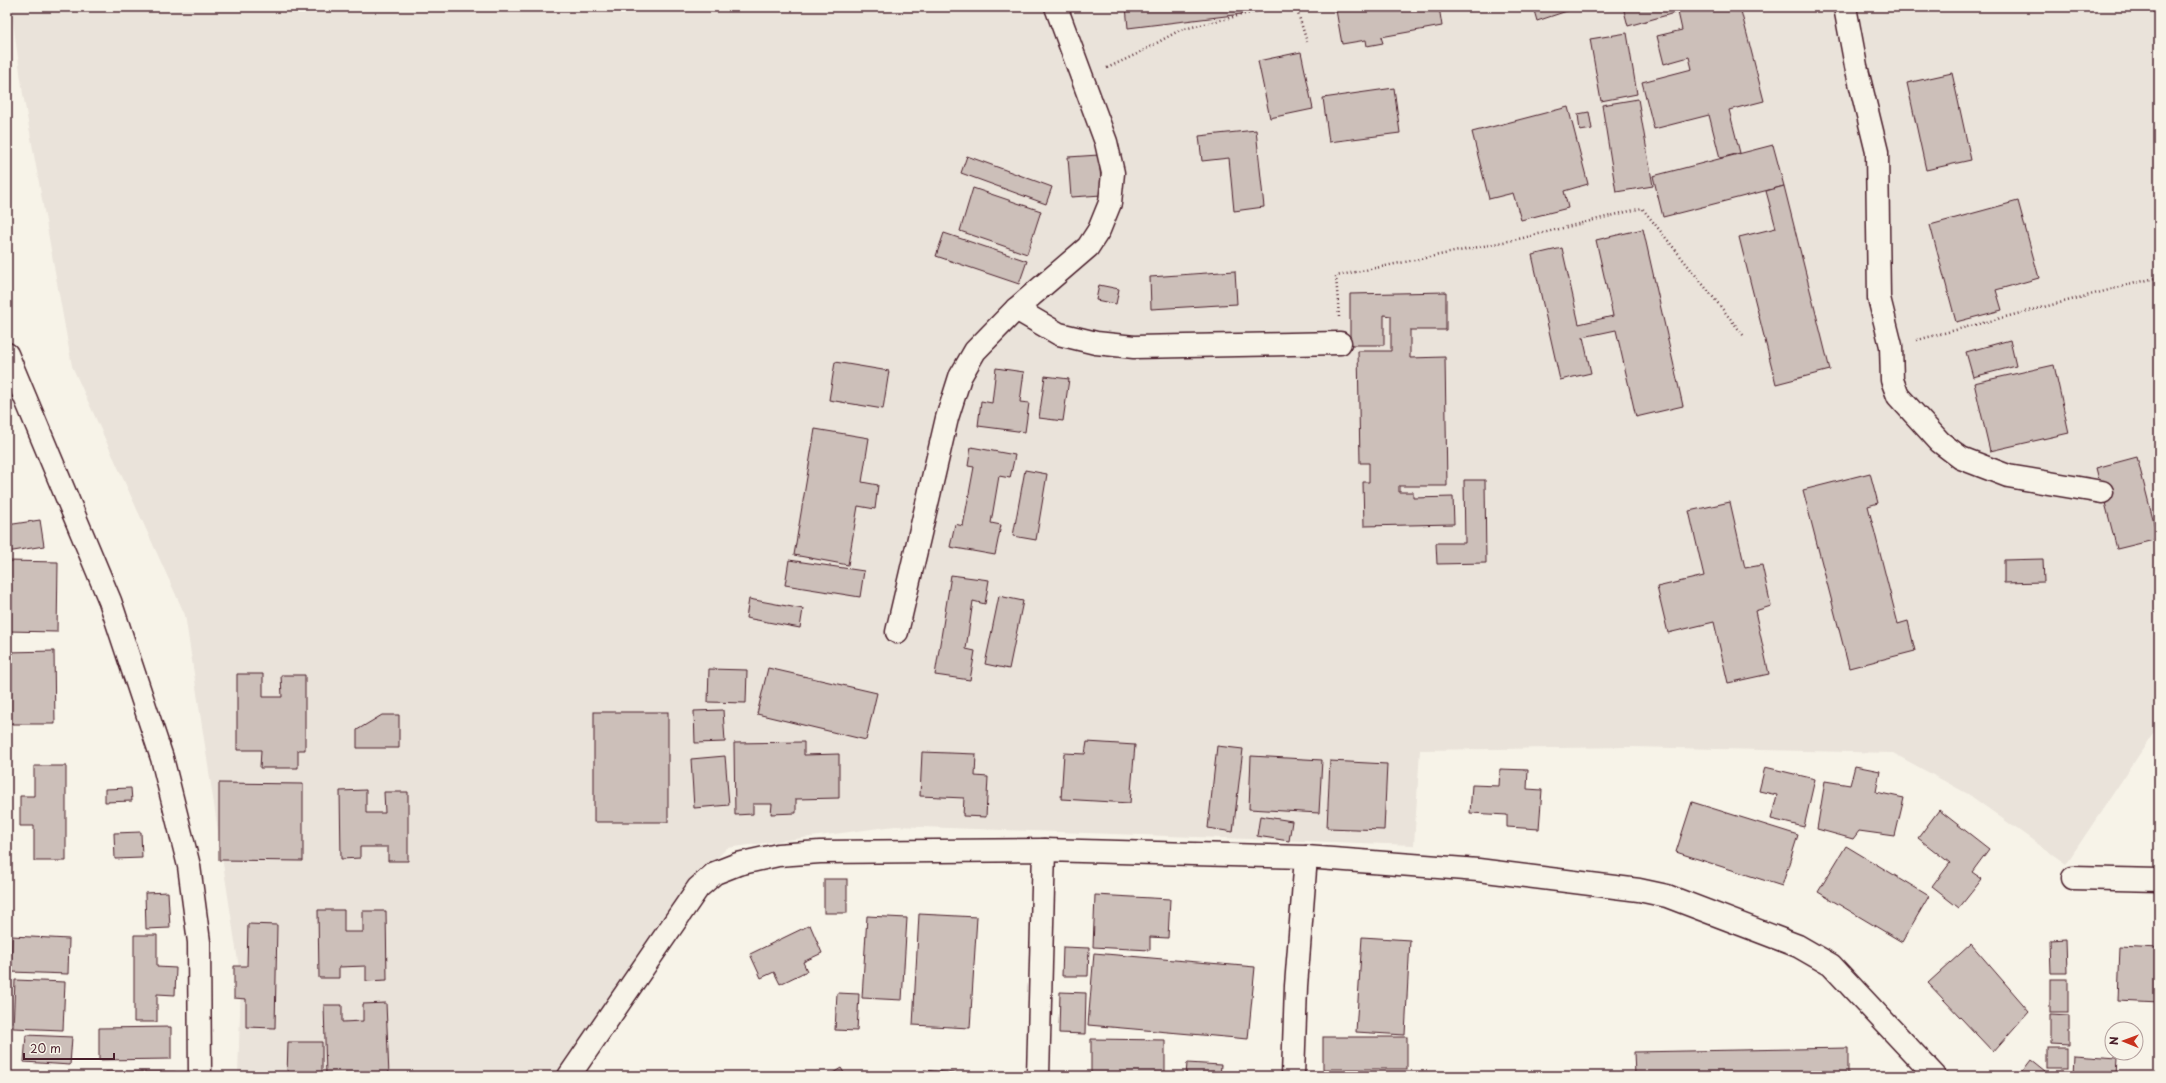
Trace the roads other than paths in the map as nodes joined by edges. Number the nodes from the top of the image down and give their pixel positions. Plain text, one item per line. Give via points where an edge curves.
1 (1056, 7) edge
2 (1845, 7) edge
3 (1016, 309) junction
4 (1340, 343) road end
5 (7, 354) edge
6 (2102, 492) dead end
7 (897, 632) dead end
8 (1044, 850) junction
9 (1306, 857) junction
10 (2073, 878) dead end
11 (2159, 880) edge
12 (200, 1076) edge
13 (569, 1076) edge
14 (1038, 1076) edge
15 (1293, 1076) edge
16 (1935, 1076) edge

1 - 3 street via 1106,142 1113,173 1110,203 1099,230 1088,247
2 - 6 street via 1877,152 1879,298 1891,346 1892,380 1898,396 1940,442 1961,458 2008,476
3 - 4 street via 1059,334 1096,344 1134,347
3 - 7 street via 975,351 960,377
5 - 12 street via 110,601 162,758 189,866 199,942
8 - 9 street
8 - 13 street via 820,852 778,855 738,864 714,873 698,888
8 - 14 street
9 - 15 street via 1296,986
9 - 16 street via 1478,870 1639,890 1667,896 1798,946 1831,965
10 - 11 street

